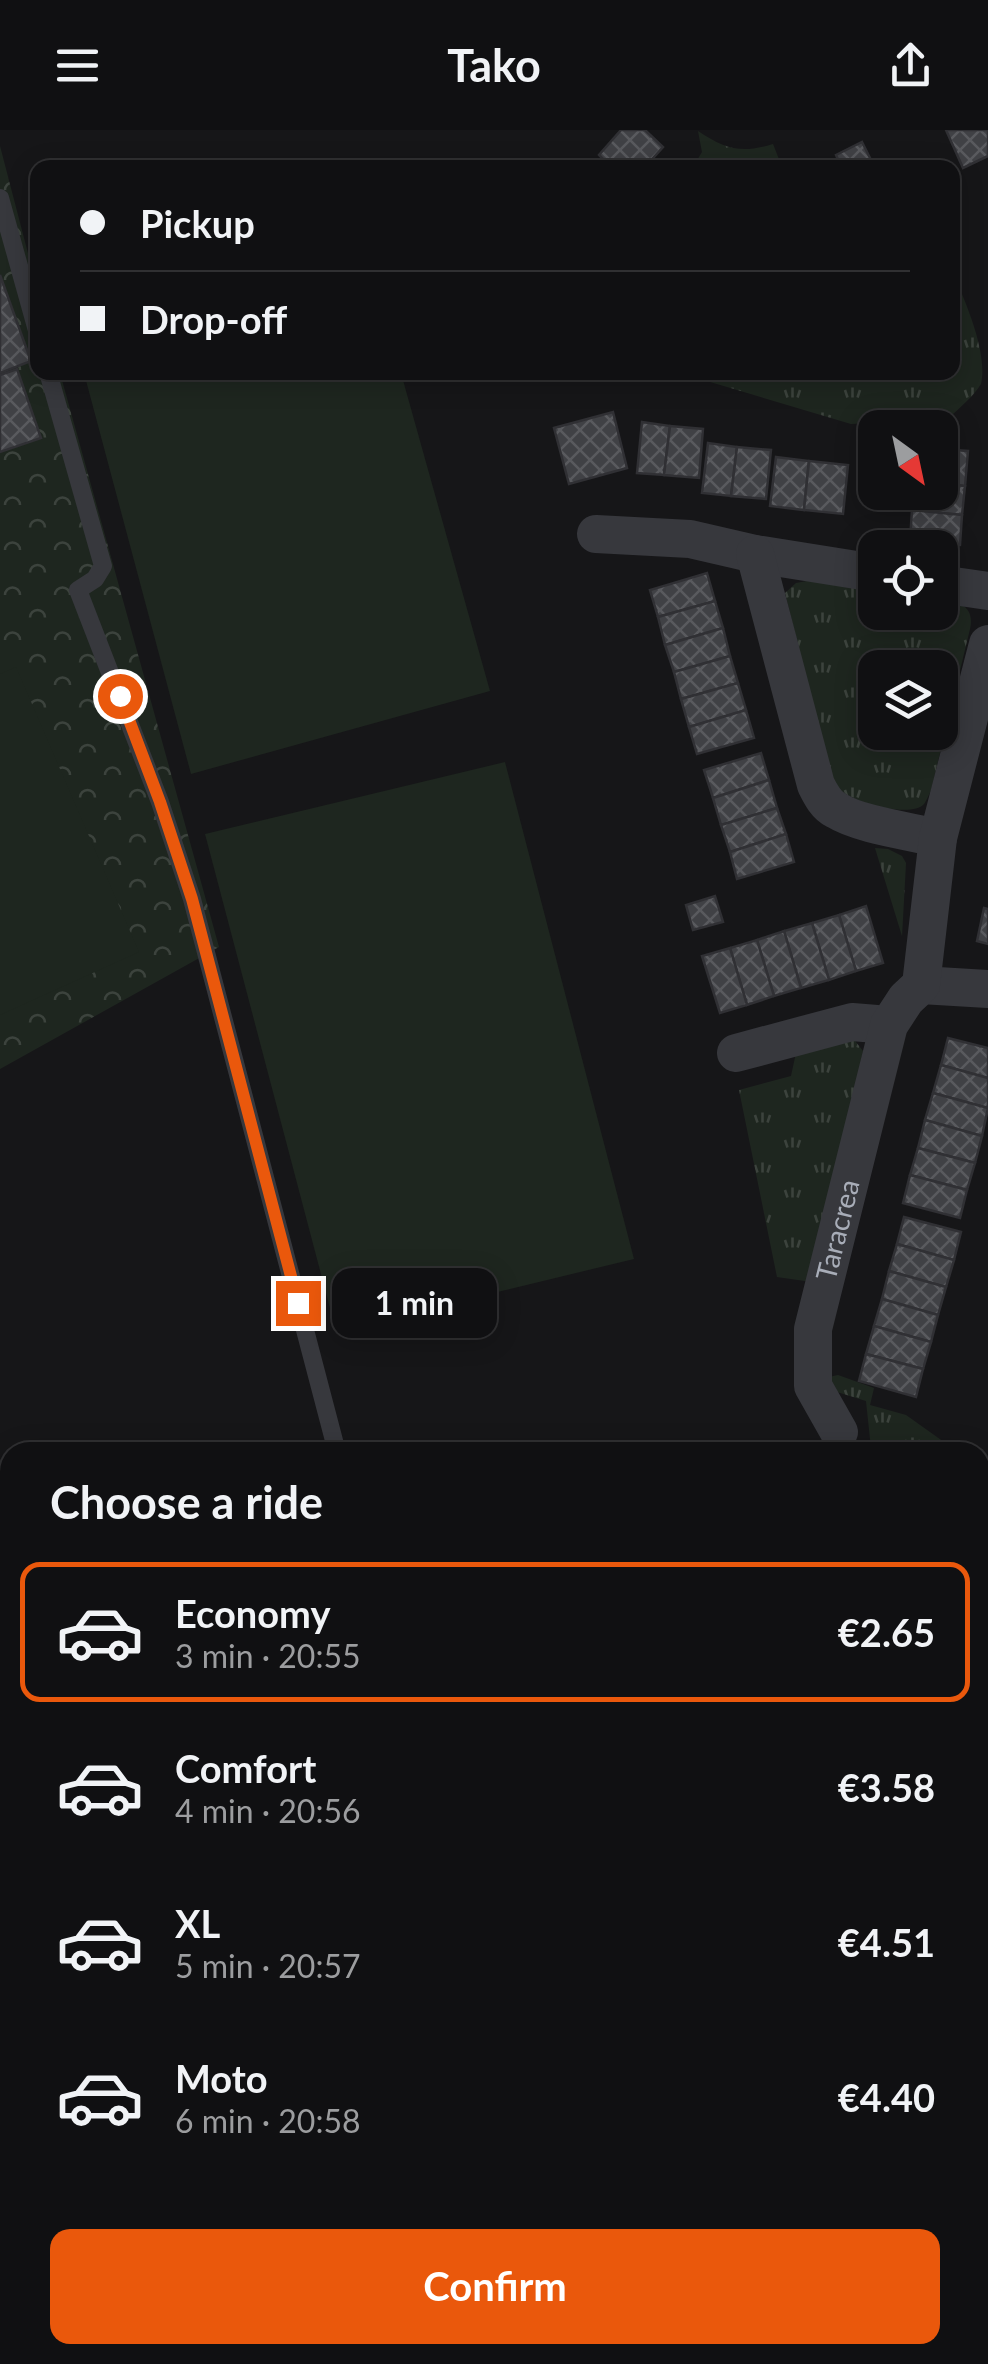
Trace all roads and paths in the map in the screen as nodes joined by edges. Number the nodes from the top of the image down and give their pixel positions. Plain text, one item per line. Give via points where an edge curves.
1 (0, 198) edge
2 (30, 305) edge
3 (50, 380) edge
4 (596, 534) dead end
5 (755, 554) junction
6 (858, 571) edge
7 (958, 587) edge
8 (988, 591) edge
9 (988, 644) edge
10 (938, 838) junction
11 (920, 985) junction
12 (988, 990) edge
13 (889, 1025) junction
14 (736, 1053) dead end
15 (840, 1432) dead end
16 (334, 1442) edge

1 - 2 lane
3 - 16 lane via 103,566 78,590 192,899
4 - 5 street via 690,539
5 - 6 street
5 - 10 street via 823,799 852,816
7 - 8 street
9 - 10 street
10 - 11 street
11 - 12 street
11 - 13 street, Taracrea
13 - 14 street via 852,1022
13 - 15 street, Taracrea via 813,1329 814,1386

